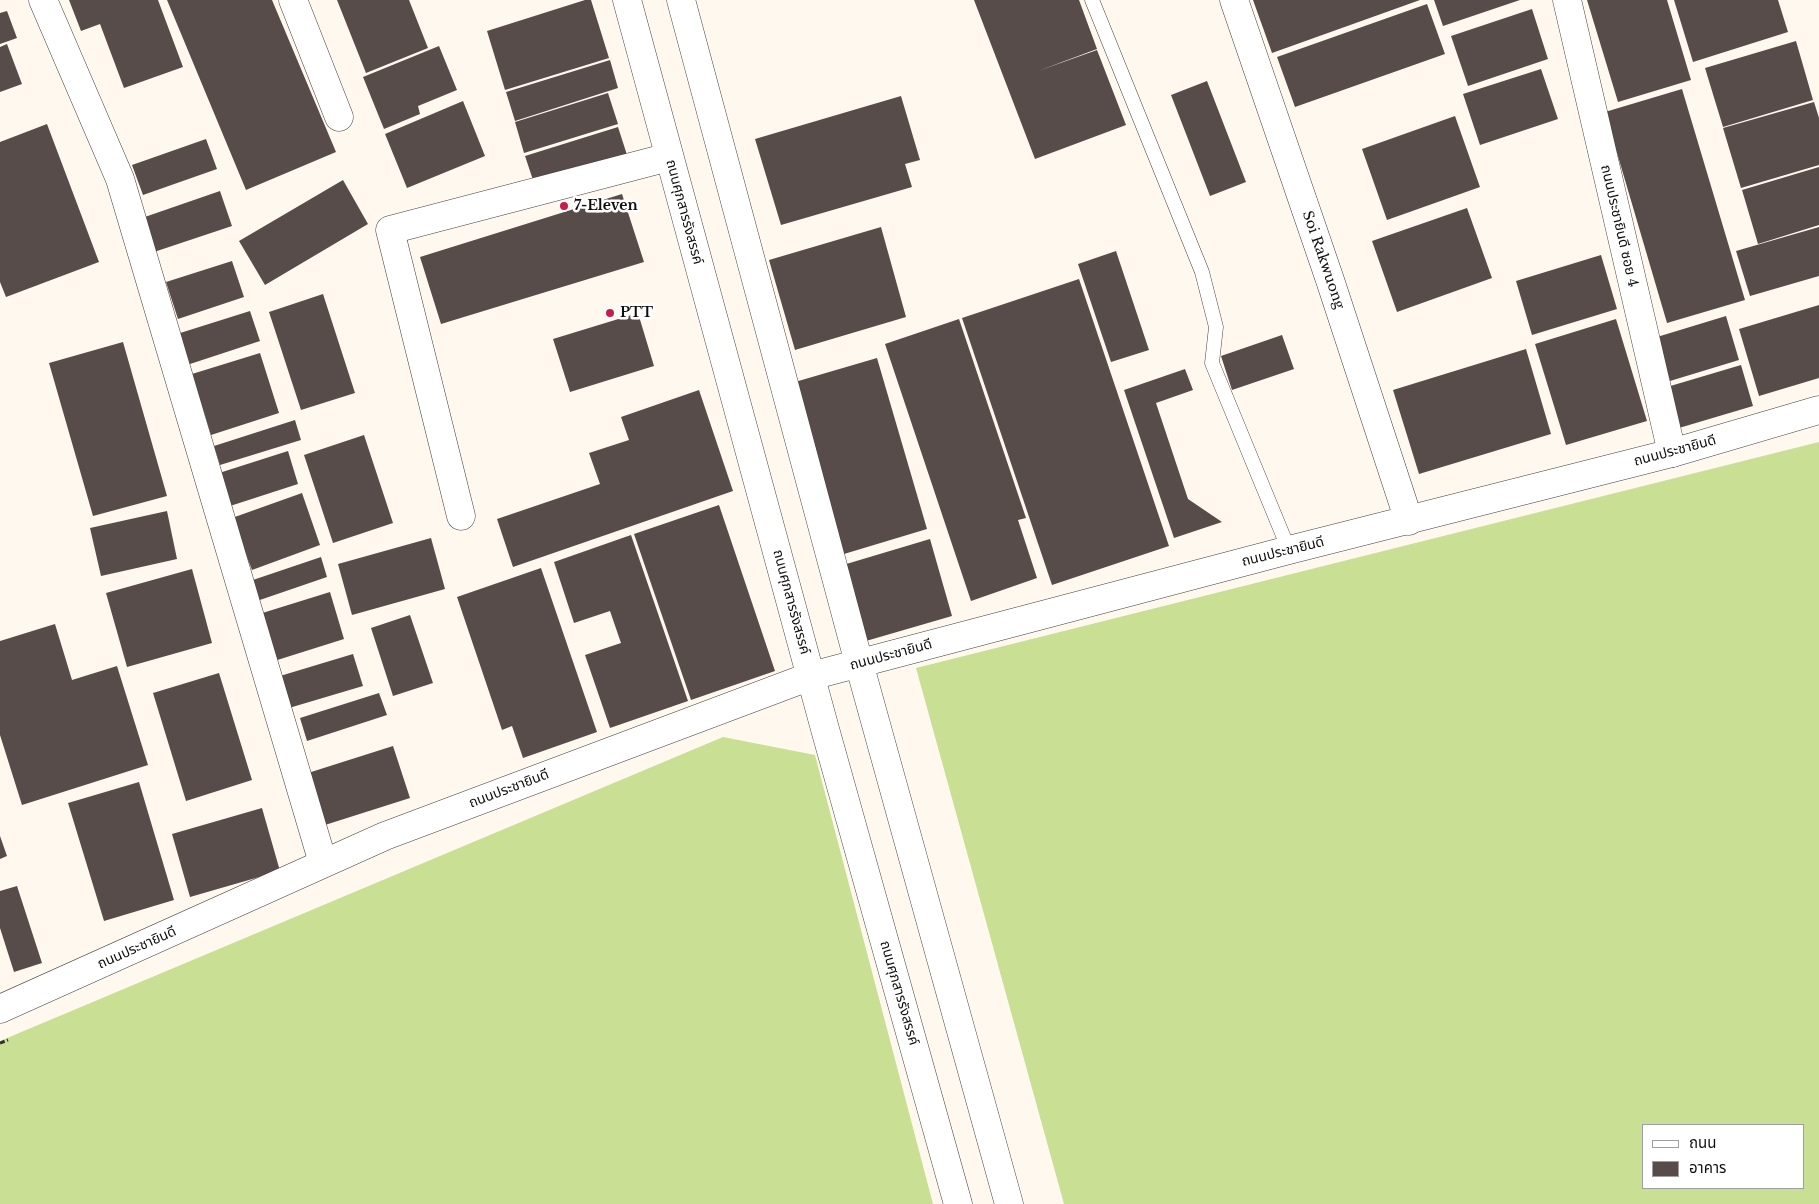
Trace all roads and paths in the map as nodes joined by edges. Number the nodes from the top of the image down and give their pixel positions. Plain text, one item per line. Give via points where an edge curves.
1 (44, 0) edge
2 (293, 0) edge
3 (627, 0) edge
4 (681, 0) edge
5 (1092, 0) edge
6 (1234, 0) edge
7 (1567, 0) edge
8 (339, 117) dead end
9 (669, 157) junction
10 (1819, 410) edge
11 (1672, 453) junction
12 (461, 516) dead end
13 (1409, 521) junction
14 (1289, 550) junction
15 (859, 663) junction
16 (811, 676) junction
17 (323, 863) junction
18 (0, 1009) edge
19 (9, 1039) dead end
20 (0, 1043) edge
21 (958, 1204) edge
22 (1009, 1204) edge

1 - 17 street via 120,179
2 - 8 street
3 - 9 street, ถนนศุภสารรังสรรค์
4 - 15 street
5 - 14 lane via 1202,272 1216,327 1212,363
6 - 13 street, Soi Rakwuong
7 - 11 street, ถนนประชายินดี ซอย 4
9 - 12 street via 390,230
9 - 16 street, ถนนศุภสารรังสรรค์
10 - 11 street, ถนนประชายินดี
11 - 13 street, ถนนประชายินดี
13 - 14 street, ถนนประชายินดี
14 - 15 street, ถนนประชายินดี
15 - 16 street, ถนนประชายินดี
15 - 22 street
16 - 17 street, ถนนประชายินดี via 385,836
16 - 21 street, ถนนศุภสารรังสรรค์
17 - 18 street, ถนนประชายินดี
19 - 20 path

